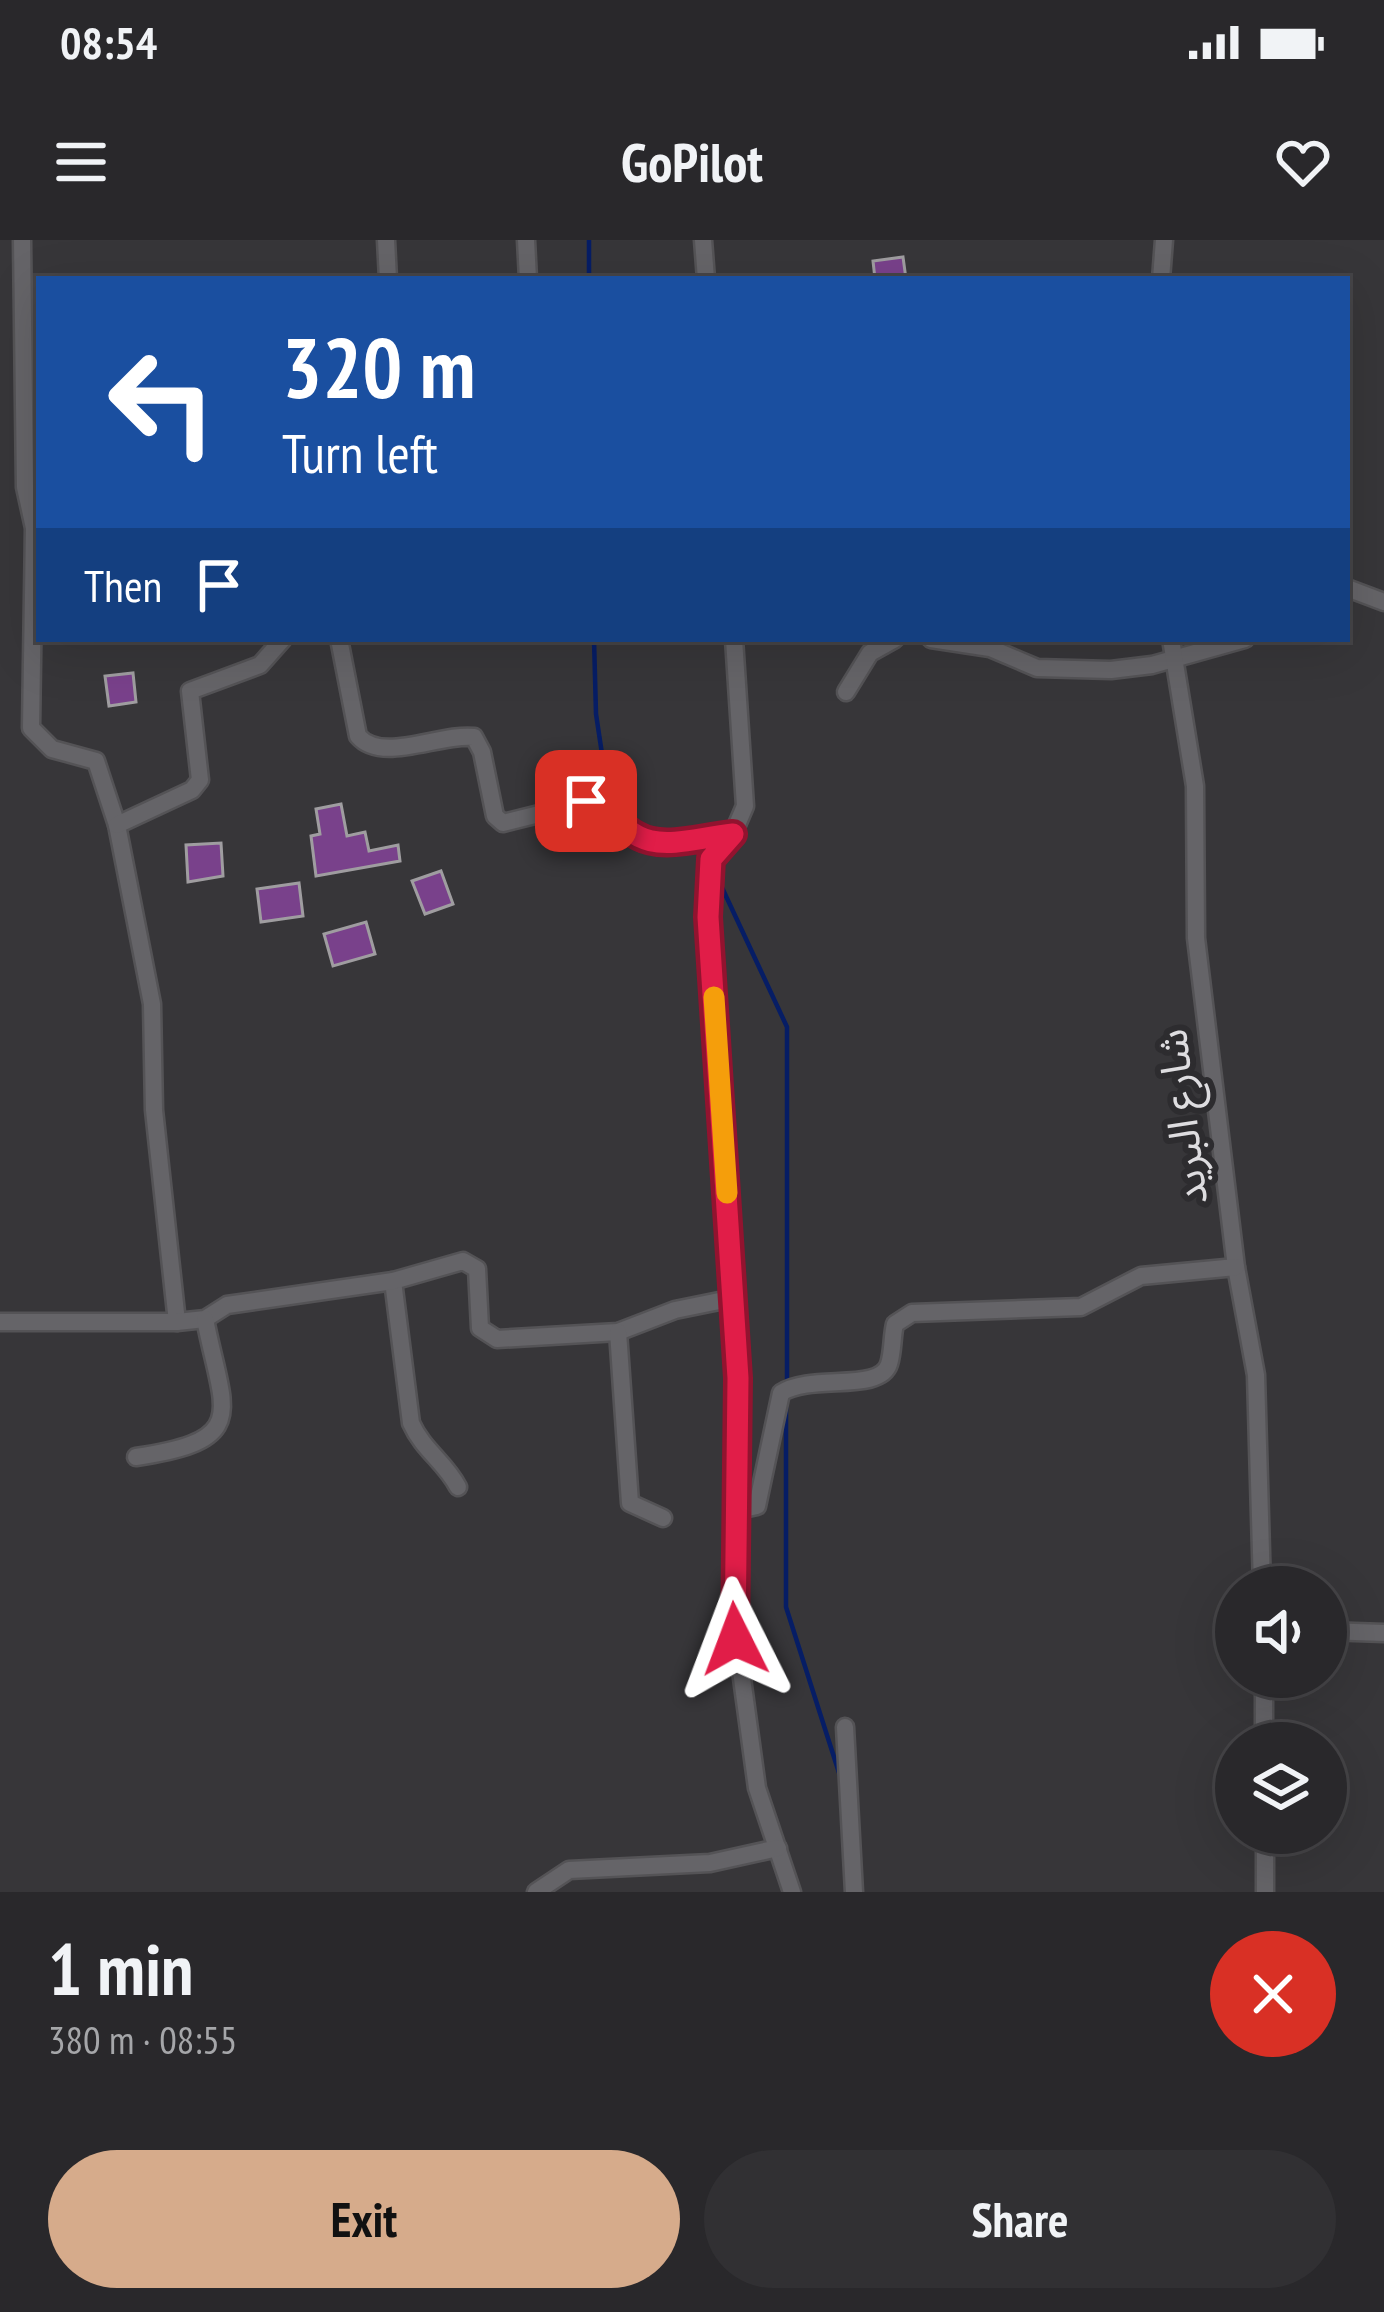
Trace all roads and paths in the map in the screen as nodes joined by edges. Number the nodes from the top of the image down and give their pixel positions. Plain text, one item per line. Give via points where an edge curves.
1 (22, 240) edge
2 (386, 240) edge
3 (526, 240) edge
4 (703, 240) edge
5 (1164, 240) edge
6 (388, 276) edge
7 (528, 276) edge
8 (706, 276) edge
9 (1161, 276) edge
10 (32, 491) edge
11 (1350, 589) edge
12 (1384, 602) edge
13 (281, 642) edge
14 (340, 642) edge
15 (734, 642) edge
16 (890, 642) edge
17 (951, 642) edge
18 (1171, 642) edge
19 (1235, 642) edge
20 (1173, 660) junction
21 (846, 692) dead end
22 (117, 825) junction
23 (733, 834) junction
24 (1236, 1267) junction
25 (393, 1281) junction
26 (734, 1298) junction
27 (205, 1319) junction
28 (0, 1322) edge
29 (177, 1322) junction
30 (618, 1332) junction
31 (136, 1457) dead end
32 (458, 1487) dead end
33 (734, 1511) junction
34 (663, 1518) dead end
35 (1261, 1566) edge
36 (1347, 1632) edge
37 (1384, 1633) edge
38 (845, 1726) dead end
39 (778, 1848) junction
40 (1265, 1854) edge
41 (536, 1892) edge
42 (792, 1892) edge
43 (854, 1892) edge
44 (1265, 1892) edge

1 - 10 street
2 - 6 street
3 - 7 street
4 - 8 street
5 - 9 street
10 - 22 street via 31,728 52,748 96,760
11 - 12 street
13 - 22 street via 260,664 190,691 200,780
14 - 23 street via 364,743 473,737 502,823 595,800 641,842
15 - 23 street via 745,806
16 - 21 street via 870,653
17 - 20 street via 1053,670
18 - 20 street, شارع البريد
19 - 20 street
20 - 24 street, شارع البريد via 1191,748 1196,938
22 - 29 street via 152,1004 154,1110
23 - 26 street via 711,859 708,917
24 - 33 street via 1141,1276 1081,1307 912,1313 895,1324 881,1377 815,1380 781,1393 757,1506
24 - 35 street, شارع البريد via 1256,1375
25 - 27 street via 226,1306
25 - 30 street via 464,1261 477,1270 480,1328 488,1337
25 - 32 street via 411,1423
26 - 30 street
26 - 33 street
27 - 29 street
27 - 31 street via 219,1371 220,1426 204,1442
28 - 29 street
30 - 34 street via 630,1503
33 - 39 street via 732,1605 746,1731
36 - 37 street
38 - 43 street
39 - 41 street via 710,1863 569,1870
39 - 42 street
40 - 44 street

